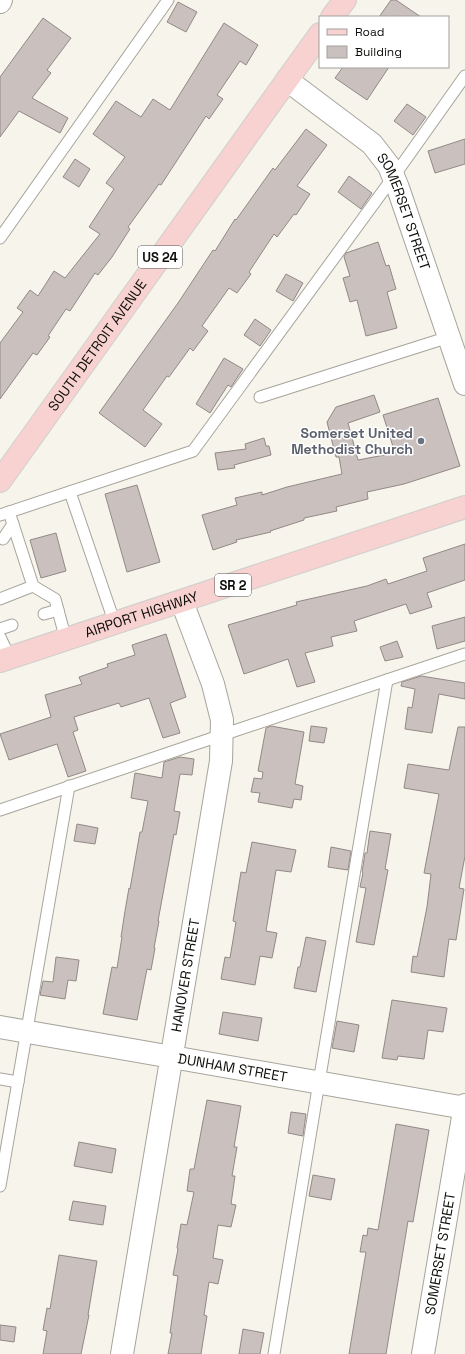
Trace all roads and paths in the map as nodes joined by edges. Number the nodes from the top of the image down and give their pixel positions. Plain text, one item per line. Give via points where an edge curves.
1 (168, 0) edge
2 (345, 0) edge
3 (333, 16) edge
4 (319, 35) edge
5 (465, 76) edge
6 (286, 80) junction
7 (394, 176) junction
8 (0, 238) edge
9 (449, 337) junction
10 (461, 361) edge
11 (465, 384) edge
12 (260, 397) dead end
13 (0, 481) edge
14 (70, 492) junction
15 (465, 507) edge
16 (5, 514) edge
17 (13, 524) junction
18 (3, 539) dead end
19 (33, 586) junction
20 (0, 599) edge
21 (182, 602) junction
22 (58, 610) junction
23 (44, 614) dead end
24 (115, 624) junction
25 (12, 625) dead end
26 (0, 629) edge
27 (0, 637) edge
28 (66, 640) junction
29 (465, 654) edge
30 (5, 660) edge
31 (387, 680) junction
32 (222, 735) junction
33 (69, 786) junction
34 (0, 810) edge
35 (0, 1027) edge
36 (26, 1031) junction
37 (172, 1056) junction
38 (0, 1079) edge
39 (18, 1082) junction
40 (318, 1082) junction
41 (465, 1107) edge
42 (3, 1147) edge
43 (0, 1186) edge
44 (122, 1354) edge
45 (274, 1354) edge
46 (423, 1354) edge

1 - 8 lane
2 - 3 main road
4 - 6 main road, SOUTH DETROIT AVENUE / US 24
5 - 7 lane
6 - 7 street, SOMERSET STREET via 372,144
6 - 13 main road, SOUTH DETROIT AVENUE / US 24
7 - 9 street, SOMERSET STREET
7 - 14 lane via 193,451
9 - 10 street, SOMERSET STREET
9 - 12 lane
10 - 11 street, SOMERSET STREET
14 - 16 lane
14 - 24 lane
15 - 21 main road, AIRPORT HIGHWAY / SR 2
16 - 17 lane
17 - 18 lane
17 - 19 lane
19 - 20 lane
19 - 22 lane via 55,599
21 - 24 main road, AIRPORT HIGHWAY / SR 2
21 - 32 street, HANOVER STREET via 213,684 222,720
22 - 23 lane
22 - 28 lane
24 - 28 main road, AIRPORT HIGHWAY / SR 2
25 - 26 lane
27 - 30 lane
28 - 30 main road, AIRPORT HIGHWAY / SR 2
29 - 31 lane
31 - 32 lane
31 - 40 lane
32 - 33 lane
32 - 37 street, HANOVER STREET via 221,761
33 - 34 lane
33 - 36 lane
35 - 36 street, DUNHAM STREET
36 - 37 street, DUNHAM STREET
36 - 39 lane
37 - 40 street, DUNHAM STREET
37 - 44 street, HANOVER STREET
38 - 39 lane
39 - 42 lane
40 - 41 street, DUNHAM STREET
40 - 45 lane
41 - 46 street, SOMERSET STREET
42 - 43 lane

